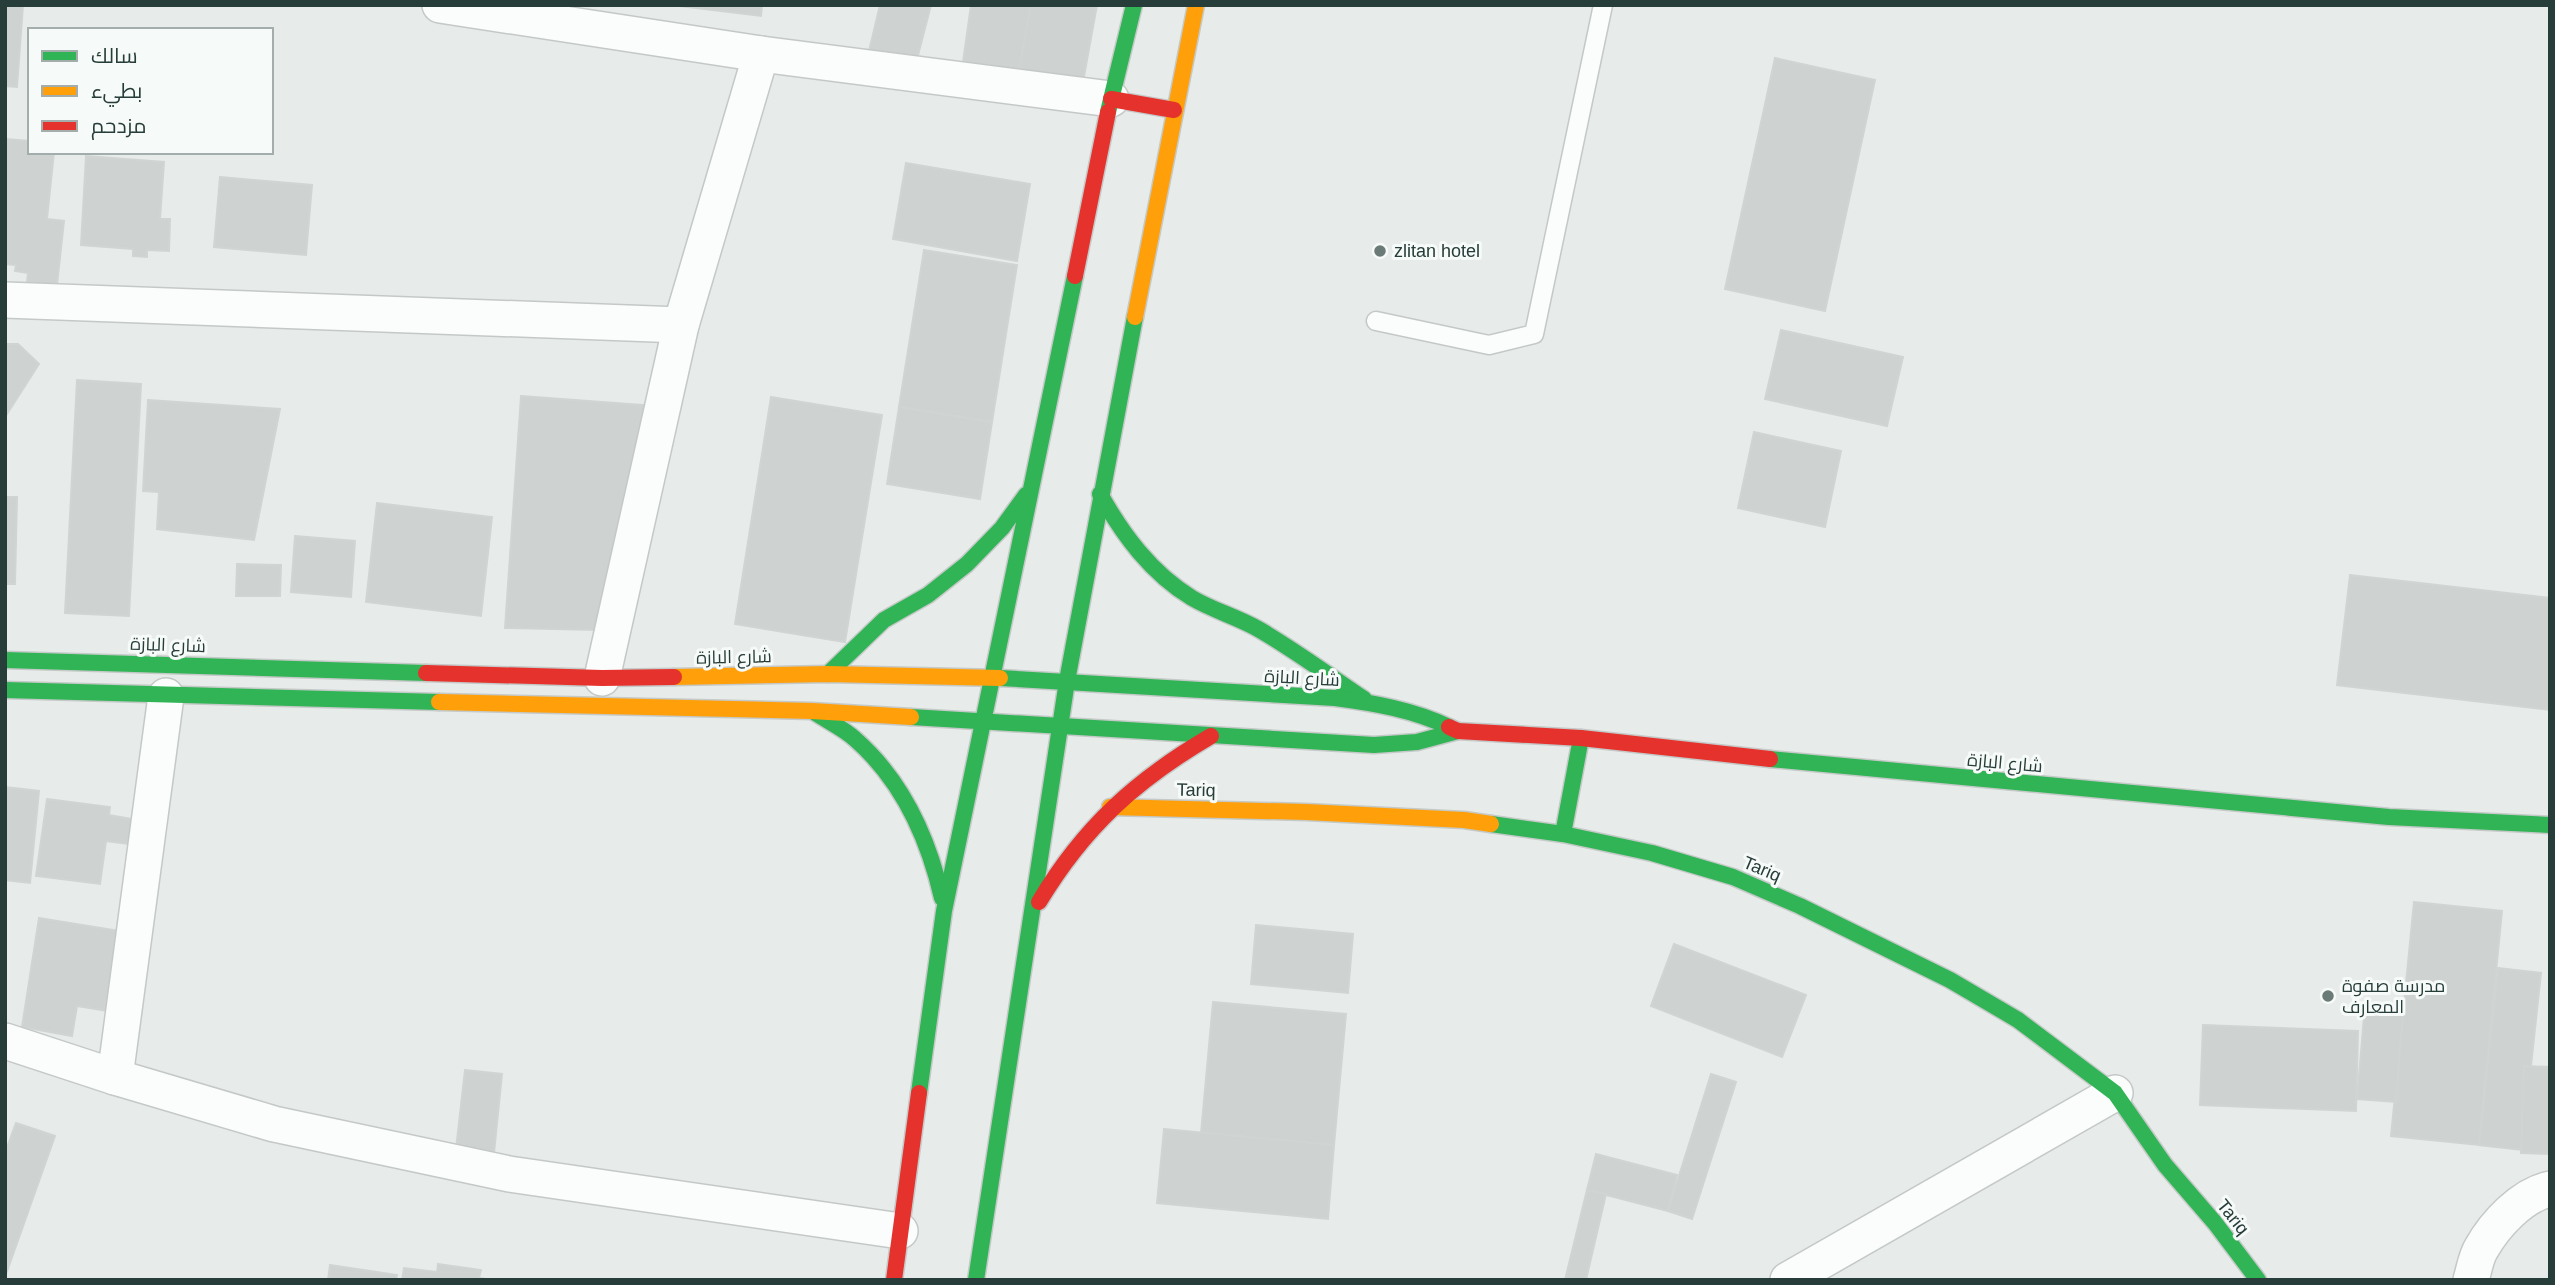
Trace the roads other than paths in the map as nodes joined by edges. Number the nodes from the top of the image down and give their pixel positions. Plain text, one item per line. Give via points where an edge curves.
1 (440, 5) edge
2 (1134, 5) edge
3 (1196, 5) edge
4 (1603, 5) edge
5 (761, 54) junction
6 (1111, 99) junction
7 (1174, 110) junction
8 (5, 300) edge
9 (1376, 321) dead end
10 (681, 325) junction
11 (1031, 487) junction
12 (1100, 494) junction
13 (5, 660) edge
14 (828, 674) junction
15 (992, 677) junction
16 (602, 678) junction
17 (1067, 681) junction
18 (5, 690) edge
19 (166, 696) junction
20 (1369, 702) junction
21 (812, 711) junction
22 (983, 722) junction
23 (1061, 727) junction
24 (1458, 731) junction
25 (1211, 736) junction
26 (1581, 738) junction
27 (1110, 807) junction
28 (2550, 825) edge
29 (1563, 834) junction
30 (944, 911) junction
31 (1029, 919) junction
32 (5, 1041) edge
33 (115, 1077) junction
34 (2115, 1093) junction
35 (2550, 1189) edge
36 (900, 1231) junction
37 (894, 1280) edge
38 (976, 1280) edge
39 (1788, 1280) edge
40 (2258, 1280) edge
41 (2471, 1280) edge

1 - 5 street
2 - 6 main road
3 - 7 main road
4 - 9 lane via 1534,334 1489,345
5 - 6 street
5 - 10 street
6 - 7 main road
6 - 11 main road
7 - 12 main road
8 - 10 street
10 - 16 street
11 - 14 main road via 1002,528 967,564 928,595 884,620
11 - 15 main road
12 - 17 main road
12 - 20 main road via 1119,530 1175,587 1210,608 1245,621
13 - 16 main road, شارع البازة
14 - 15 main road, شارع البازة
14 - 16 main road, شارع البازة
15 - 17 main road, شارع البازة
15 - 22 main road
17 - 20 main road, شارع البازة
17 - 23 main road
18 - 19 main road, شارع البازة
19 - 21 main road, شارع البازة
19 - 33 street
20 - 24 main road, شارع البازة via 1433,719
21 - 22 main road, شارع البازة
21 - 30 main road via 854,739 889,774 916,816 935,862
22 - 23 main road, شارع البازة
22 - 30 main road
23 - 25 main road, شارع البازة
23 - 31 main road
24 - 25 main road, شارع البازة via 1407,744
24 - 26 main road, شارع البازة
25 - 27 main road via 1140,780
26 - 28 main road, شارع البازة via 1860,769 2347,813
26 - 29 main road
27 - 29 main road, Tariq via 1464,820
27 - 31 main road via 1078,841
29 - 34 main road, Tariq via 1733,877 1800,906 1951,980 2018,1020
30 - 36 main road
31 - 38 main road
32 - 33 street
33 - 36 street via 274,1124 509,1174
34 - 39 street
34 - 40 main road, Tariq
35 - 41 street via 2538,1191 2506,1216 2480,1250
36 - 37 main road

